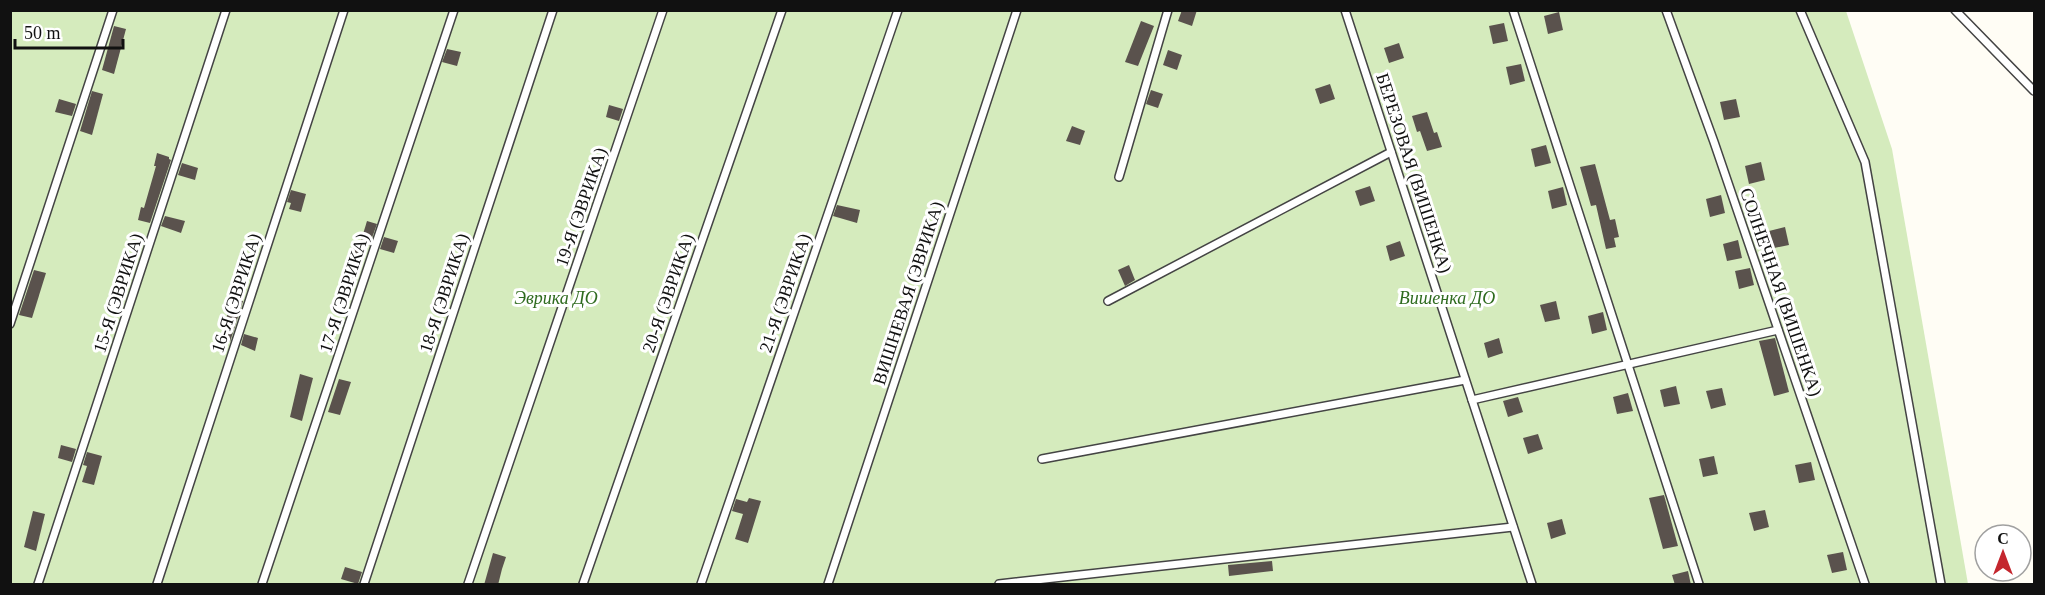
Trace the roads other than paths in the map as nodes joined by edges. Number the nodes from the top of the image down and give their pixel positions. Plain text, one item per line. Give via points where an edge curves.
1 (112, 10) edge
2 (226, 10) edge
3 (344, 10) edge
4 (454, 10) edge
5 (553, 10) edge
6 (663, 10) edge
7 (782, 10) edge
8 (898, 10) edge
9 (1017, 10) edge
10 (1168, 10) edge
11 (1346, 10) edge
12 (1513, 10) edge
13 (1666, 10) edge
14 (1800, 10) edge
15 (1955, 10) edge
16 (2034, 91) edge
17 (1391, 152) junction
18 (1119, 177) dead end
19 (1108, 301) dead end
20 (10, 324) edge
21 (1778, 330) junction
22 (1628, 364) junction
23 (1466, 380) junction
24 (1472, 400) junction
25 (1042, 459) dead end
26 (1513, 527) junction
27 (999, 584) edge
28 (38, 585) edge
29 (157, 585) edge
30 (262, 585) edge
31 (364, 585) edge
32 (468, 585) edge
33 (583, 585) edge
34 (701, 585) edge
35 (828, 585) edge
36 (1532, 585) edge
37 (1699, 585) edge
38 (1865, 585) edge
39 (1941, 585) edge

1 - 20 lane
2 - 28 lane, 15-Я (ЭВРИКА)
3 - 29 lane, 16-Я (ЭВРИКА)
4 - 30 lane, 17-Я (ЭВРИКА)
5 - 31 lane, 18-Я (ЭВРИКА)
6 - 32 lane, 19-Я (ЭВРИКА)
7 - 33 lane, 20-Я (ЭВРИКА)
8 - 34 lane, 21-Я (ЭВРИКА)
9 - 35 lane, ВИШНЕВАЯ (ЭВРИКА)
10 - 18 lane
11 - 17 lane, БЕРЕЗОВАЯ (ВИШЕНКА)
12 - 22 lane
13 - 21 lane, СОЛНЕЧНАЯ (ВИШЕНКА)
14 - 39 lane via 1865,162
15 - 16 lane
17 - 19 lane
17 - 23 lane, БЕРЕЗОВАЯ (ВИШЕНКА)
21 - 22 lane
21 - 38 lane, СОЛНЕЧНАЯ (ВИШЕНКА)
22 - 24 lane
22 - 37 lane
23 - 24 lane, БЕРЕЗОВАЯ (ВИШЕНКА)
23 - 25 lane
24 - 26 lane, БЕРЕЗОВАЯ (ВИШЕНКА)
26 - 27 lane
26 - 36 lane, БЕРЕЗОВАЯ (ВИШЕНКА)

